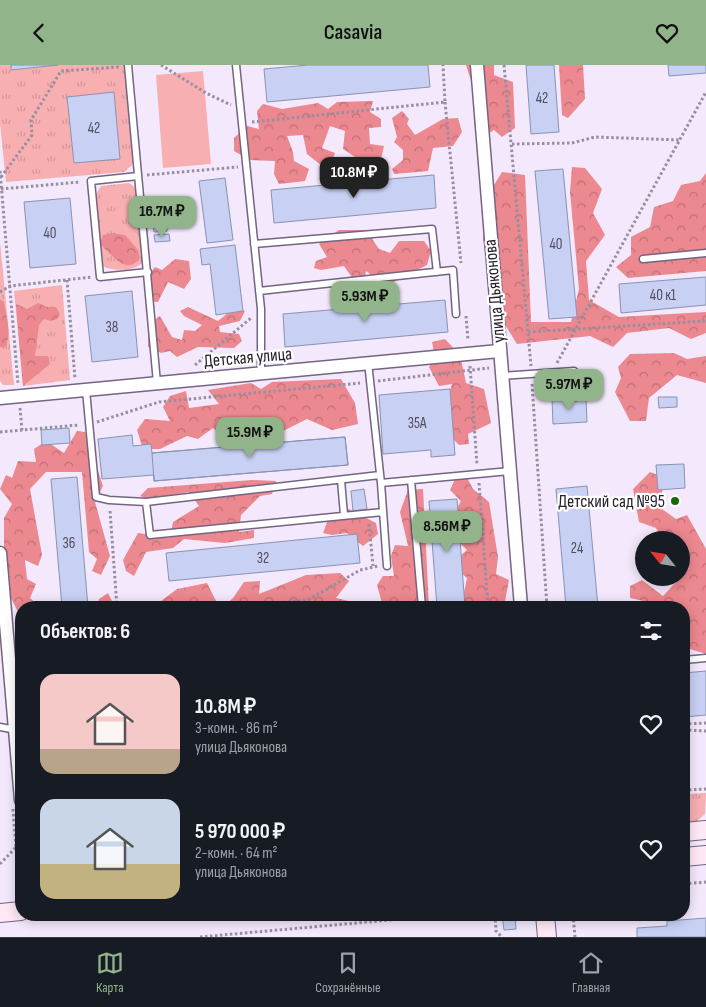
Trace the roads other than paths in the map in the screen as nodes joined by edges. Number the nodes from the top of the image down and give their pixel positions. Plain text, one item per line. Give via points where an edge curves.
1 (236, 65) edge
2 (476, 65) edge
3 (128, 66) edge
4 (138, 176) junction
5 (254, 245) junction
6 (706, 253) edge
7 (643, 259) dead end
8 (148, 272) junction
9 (437, 272) junction
10 (259, 291) junction
11 (456, 314) dead end
12 (499, 351) junction
13 (368, 362) junction
14 (501, 372) junction
15 (261, 373) junction
16 (158, 383) junction
17 (81, 390) junction
18 (576, 397) dead end
19 (0, 398) edge
20 (510, 471) junction
21 (380, 475) junction
22 (341, 480) junction
23 (411, 480) junction
24 (381, 483) junction
25 (146, 502) junction
26 (383, 511) junction
27 (344, 515) junction
28 (0, 553) edge
29 (387, 566) road end
30 (421, 601) edge
31 (521, 601) edge
32 (706, 658) edge
33 (690, 659) edge
34 (15, 719) edge
35 (0, 727) edge
36 (15, 730) edge
37 (706, 830) edge
38 (690, 831) edge
39 (706, 855) edge
40 (690, 856) edge
41 (15, 912) edge
42 (0, 913) edge
43 (546, 921) edge
44 (547, 937) edge

1 - 5 lane
2 - 12 street, улица Дьяконова
3 - 4 lane
4 - 8 lane
4 - 8 lane via 91,181 100,277
5 - 9 lane via 432,229
5 - 10 lane
6 - 7 lane
8 - 16 lane
9 - 10 lane
9 - 11 lane via 453,270
10 - 15 lane
12 - 13 street, Детская улица
12 - 14 street, улица Дьяконова
13 - 15 street, Детская улица
13 - 21 lane
14 - 18 lane via 574,371
14 - 20 street, улица Дьяконова
15 - 16 street, Детская улица
16 - 17 street, Детская улица
17 - 19 street, Детская улица
17 - 25 lane via 90,424 96,497
20 - 23 lane
20 - 31 street, улица Дьяконова
21 - 22 lane
21 - 24 lane
22 - 25 lane
22 - 27 lane
23 - 24 lane
23 - 30 lane
24 - 26 lane
25 - 27 lane via 150,535
26 - 27 lane
26 - 29 lane
28 - 34 street
32 - 33 lane
35 - 36 lane
37 - 38 main road
39 - 40 main road
41 - 42 main road
43 - 44 main road

